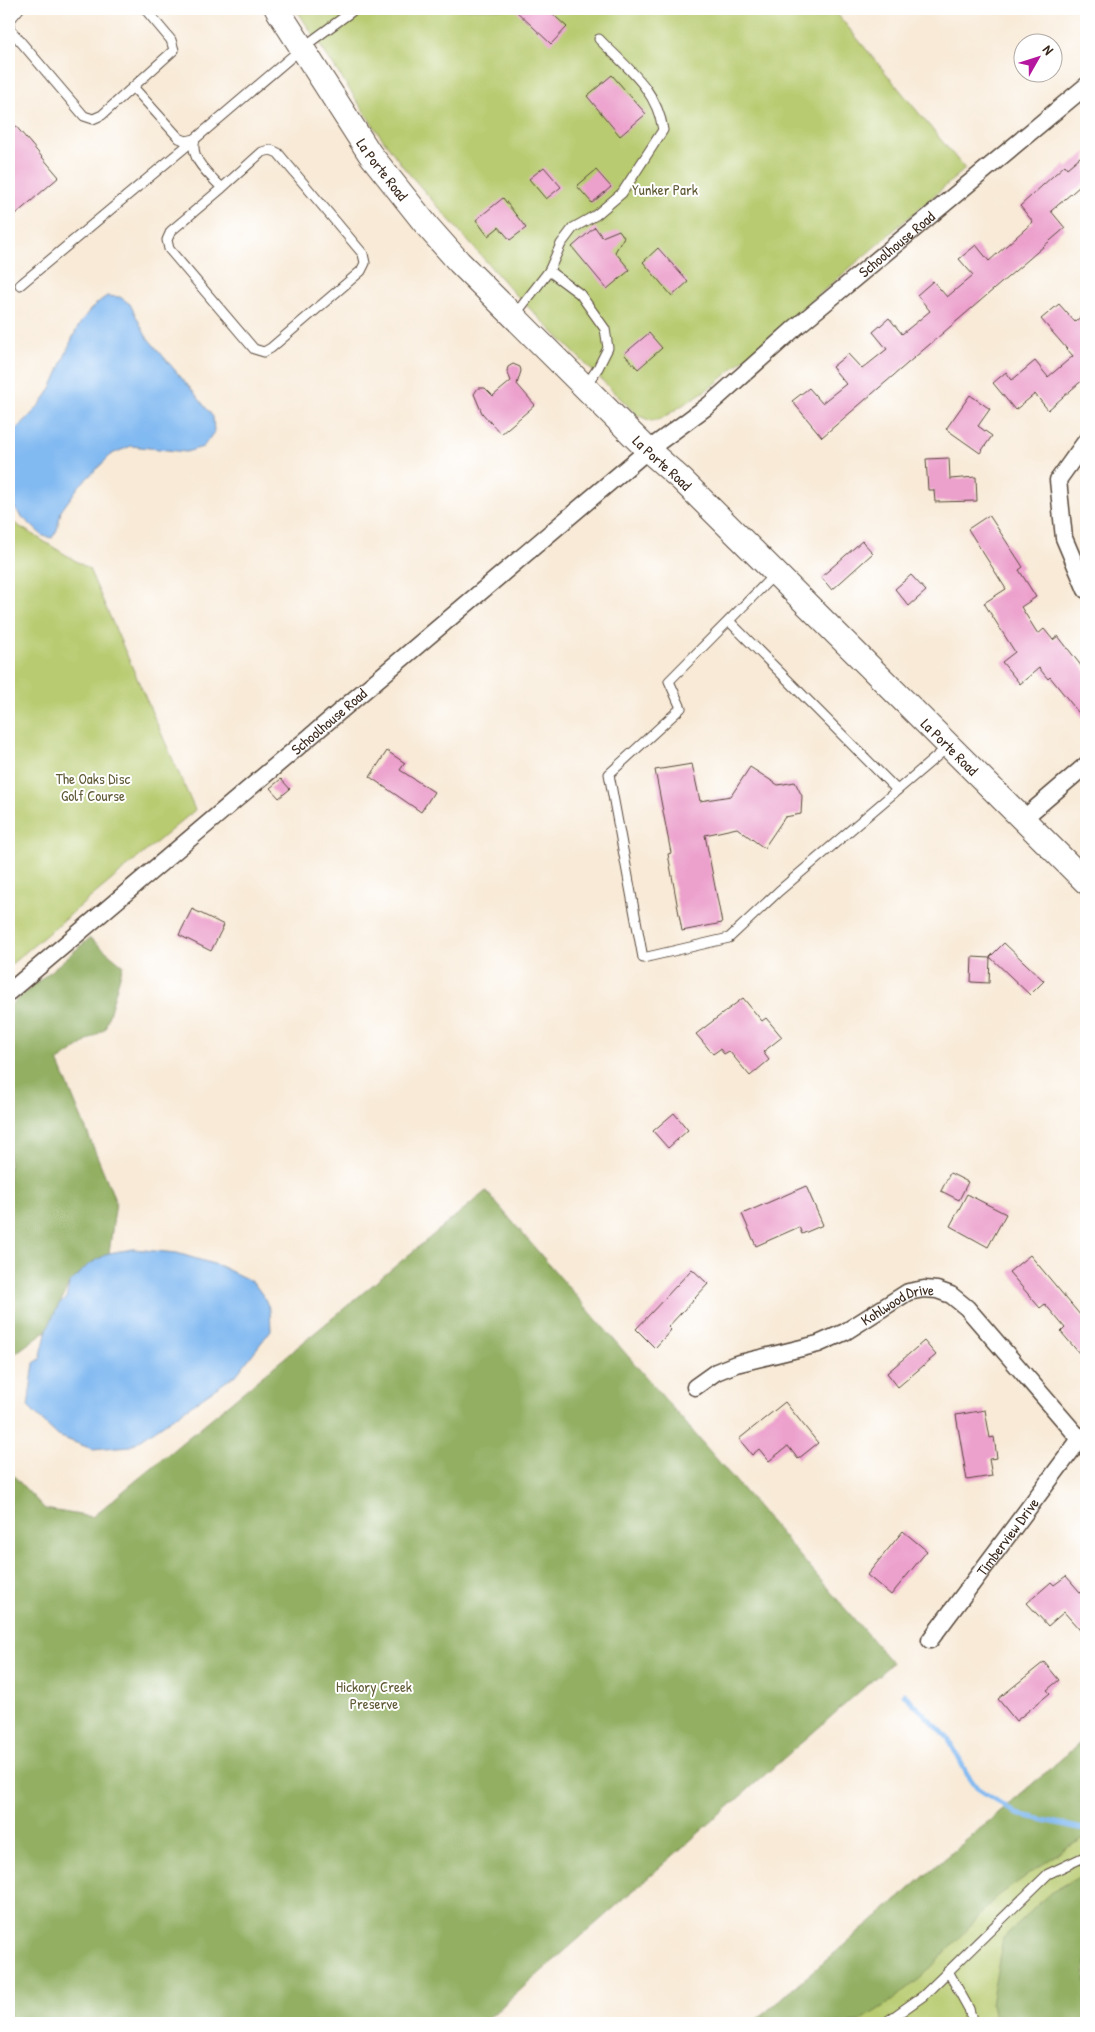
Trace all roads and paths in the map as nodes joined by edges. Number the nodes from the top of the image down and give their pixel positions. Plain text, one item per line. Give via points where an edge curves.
1 (19, 9) edge
2 (144, 9) edge
3 (277, 9) edge
4 (355, 9) edge
5 (9, 22) edge
6 (599, 39) dead end
7 (302, 48) junction
8 (1086, 86) edge
9 (134, 88) junction
10 (195, 139) junction
11 (222, 188) junction
12 (549, 271) junction
13 (20, 285) dead end
14 (514, 316) junction
15 (585, 386) junction
16 (1086, 441) edge
17 (648, 450) junction
18 (776, 574) junction
19 (1086, 590) edge
20 (729, 621) junction
21 (949, 746) junction
22 (1086, 765) edge
23 (897, 790) junction
24 (1023, 819) junction
25 (1086, 882) edge
26 (9, 992) edge
27 (695, 1387) dead end
28 (1083, 1437) edge
29 (930, 1640) dead end
30 (1086, 1856) edge
31 (948, 1971) junction
32 (885, 2023) edge
33 (973, 2023) edge

1 - 5 lane
2 - 9 lane via 171,40 174,50
3 - 7 street, La Porte Road
4 - 7 lane
5 - 9 lane via 10,28 84,116 94,119 102,115
6 - 12 lane via 653,97 663,130 622,194 573,228 561,244
7 - 10 lane
7 - 14 street, La Porte Road via 370,154 400,193 459,262
8 - 17 street, Schoolhouse Road via 795,328 710,405
9 - 10 lane via 179,138 186,141
10 - 11 lane via 192,147 195,157
10 - 13 lane
11 - 11 lane via 262,152 271,150 278,153 363,254 365,264 361,271 264,352 254,348 169,249 170,231
12 - 14 lane
12 - 15 lane via 580,294 605,329 608,348
14 - 15 street, La Porte Road
15 - 17 street, La Porte Road
16 - 19 street via 1058,480 1064,538
17 - 18 street, La Porte Road
17 - 26 street, Schoolhouse Road
18 - 20 lane
18 - 21 street, La Porte Road
20 - 23 lane
20 - 23 lane via 668,681 681,708 609,774 644,958 729,938
21 - 23 lane
21 - 24 street, La Porte Road
22 - 24 street
24 - 25 street, La Porte Road
27 - 28 street, Kohlwood Drive via 716,1372 736,1364 818,1344 845,1332 908,1292 924,1289 950,1296 967,1308
28 - 29 street, Timberview Drive
30 - 31 lane via 1048,1874
31 - 32 lane via 923,1996
31 - 33 lane via 970,2009

